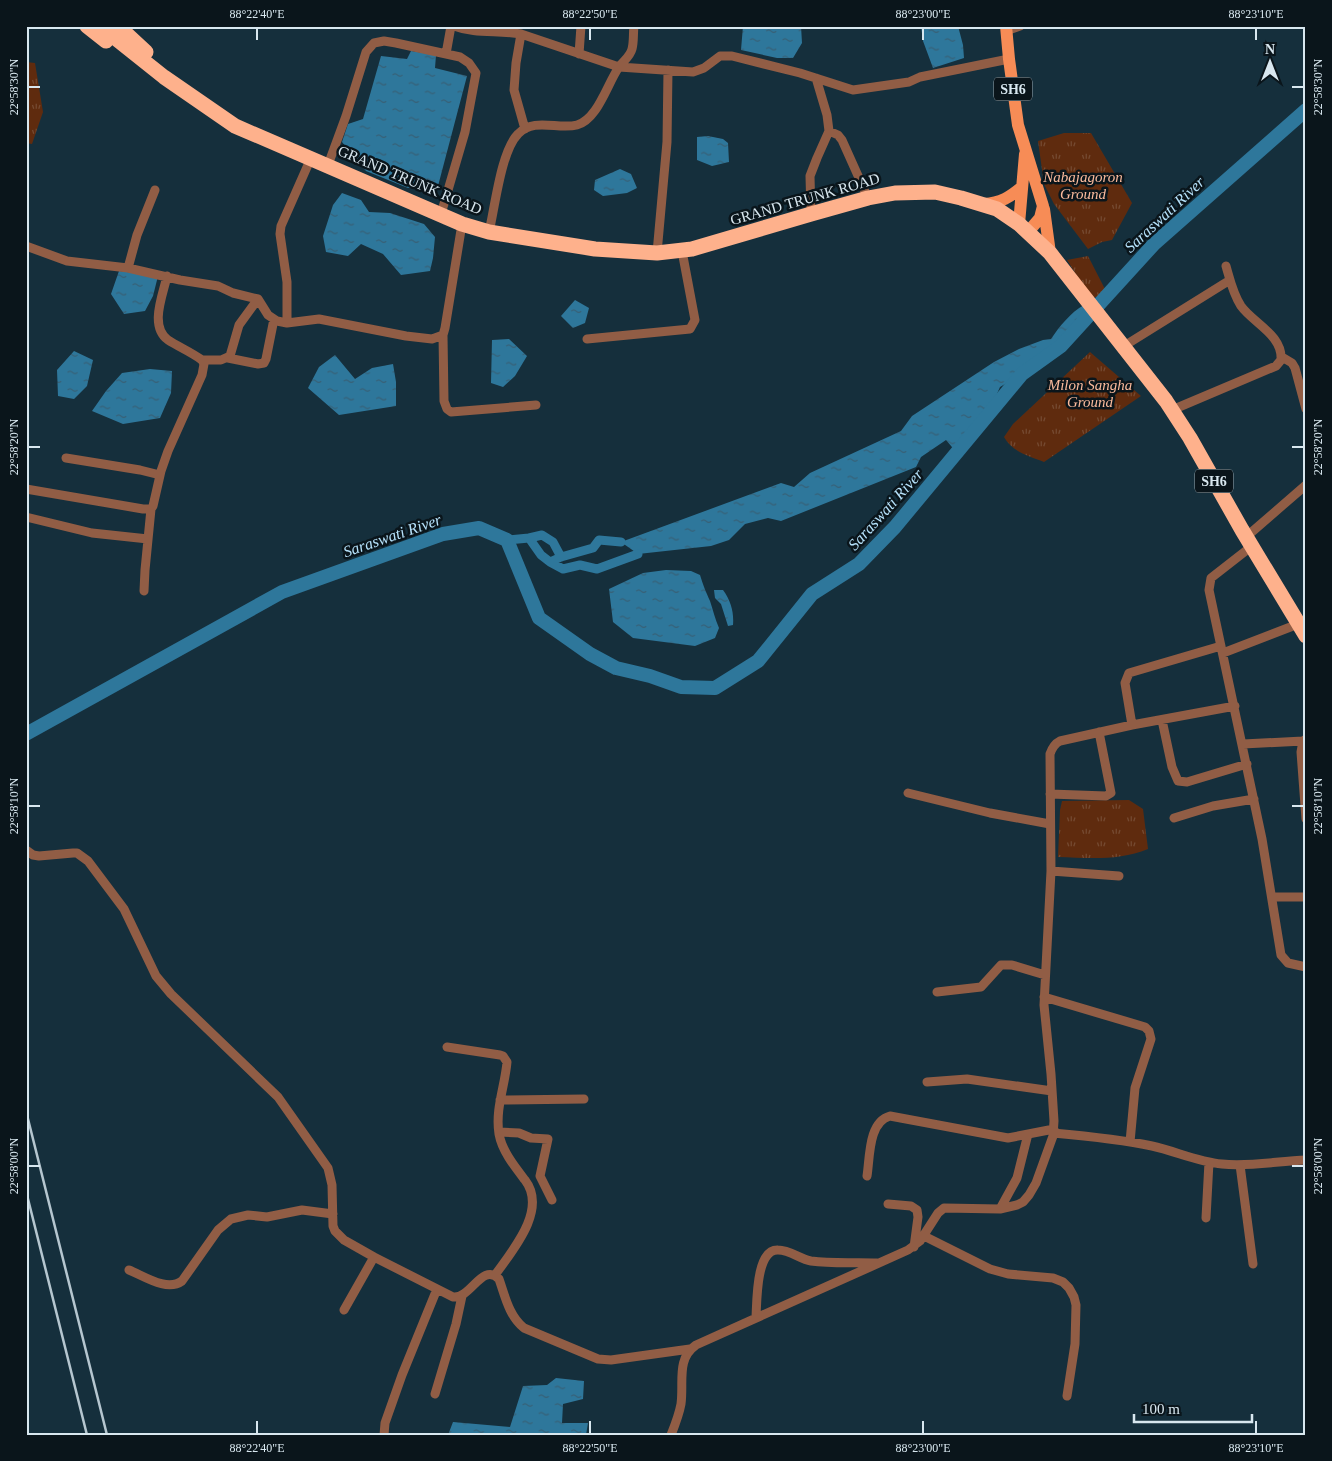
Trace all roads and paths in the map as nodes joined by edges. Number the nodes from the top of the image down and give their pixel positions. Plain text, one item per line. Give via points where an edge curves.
1 (87, 26) edge
2 (100, 26) edge
3 (118, 26) edge
4 (452, 26) edge
5 (581, 26) edge
6 (634, 26) edge
7 (1020, 26) edge
8 (1006, 28) edge
9 (505, 29) edge
10 (521, 34) junction
11 (446, 54) junction
12 (580, 54) junction
13 (1009, 59) junction
14 (619, 67) junction
15 (668, 70) junction
16 (816, 78) junction
17 (184, 91) junction
18 (235, 126) junction
19 (524, 129) junction
20 (830, 131) junction
21 (1025, 151) junction
22 (311, 158) junction
23 (328, 165) junction
24 (1022, 187) junction
25 (155, 190) dead end
26 (868, 198) junction
27 (982, 204) junction
28 (1043, 206) junction
29 (441, 214) junction
30 (810, 214) junction
31 (462, 224) junction
32 (1023, 228) junction
33 (489, 232) junction
34 (26, 246) edge
35 (682, 251) junction
36 (1050, 253) junction
37 (657, 254) junction
38 (1226, 266) dead end
39 (128, 268) junction
40 (167, 276) junction
41 (1230, 280) junction
42 (258, 299) junction
43 (274, 319) junction
44 (288, 323) junction
45 (443, 335) junction
46 (587, 339) dead end
47 (1124, 346) junction
48 (1282, 357) junction
49 (228, 358) junction
50 (202, 360) junction
51 (536, 405) dead end
52 (1306, 409) edge
53 (1172, 410) junction
54 (66, 458) dead end
55 (160, 475) junction
56 (1306, 485) edge
57 (26, 489) edge
58 (151, 509) junction
59 (26, 516) edge
60 (148, 539) junction
61 (1249, 541) junction
62 (144, 591) dead end
63 (1303, 627) edge
64 (1222, 649) junction
65 (1235, 706) junction
66 (1162, 720) junction
67 (1132, 725) junction
68 (1099, 732) junction
69 (1305, 740) edge
70 (1243, 744) junction
71 (1247, 764) junction
72 (908, 793) dead end
73 (1050, 794) junction
74 (1254, 799) junction
75 (1174, 818) dead end
76 (1306, 819) edge
77 (1050, 824) junction
78 (26, 850) edge
79 (1051, 871) junction
80 (1119, 876) dead end
81 (1306, 896) edge
82 (1272, 897) junction
83 (1306, 967) edge
84 (1045, 975) junction
85 (937, 992) dead end
86 (1044, 997) junction
87 (447, 1047) dead end
88 (927, 1082) dead end
89 (1052, 1091) junction
90 (584, 1099) dead end
91 (500, 1100) junction
92 (1054, 1131) junction
93 (499, 1132) junction
94 (1028, 1134) junction
95 (1130, 1142) junction
96 (1306, 1160) edge
97 (1209, 1162) junction
98 (1240, 1165) junction
99 (867, 1176) dead end
100 (552, 1200) dead end
101 (888, 1204) dead end
102 (1000, 1209) junction
103 (333, 1214) junction
104 (1206, 1218) dead end
105 (924, 1236) junction
106 (914, 1247) junction
107 (374, 1257) junction
108 (880, 1263) junction
109 (1254, 1264) dead end
110 (129, 1270) dead end
111 (495, 1275) junction
112 (437, 1289) junction
113 (462, 1296) junction
114 (344, 1310) dead end
115 (756, 1317) junction
116 (690, 1349) junction
117 (436, 1394) dead end
118 (1067, 1396) dead end
119 (384, 1435) edge
120 (671, 1435) edge

1 - 18 highway via 138,66 202,109
2 - 17 highway
3 - 17 highway
4 - 9 street via 475,32
4 - 11 street
5 - 12 street
6 - 14 street via 632,48
7 - 8 street
8 - 13 main road, SH6
9 - 10 street
10 - 12 street
10 - 19 street via 514,90
11 - 23 street via 384,41 374,43 366,52
11 - 29 street via 460,57 476,73 465,132
12 - 14 street
13 - 16 street via 909,82 853,90
13 - 21 main road, SH6
14 - 15 street
14 - 19 street via 592,114 579,124 540,125
15 - 16 street via 693,72 720,56 732,56
15 - 37 street
16 - 20 street
17 - 18 highway, GRAND TRUNK ROAD
18 - 22 highway, GRAND TRUNK ROAD
19 - 33 street via 510,145
20 - 26 street via 842,140
20 - 30 street via 810,176
21 - 24 main road, SH6
21 - 28 main road, SH6
22 - 23 highway, GRAND TRUNK ROAD
22 - 44 street via 281,226
23 - 29 highway, GRAND TRUNK ROAD
24 - 27 main road via 995,204
24 - 32 main road, SH6
25 - 39 street
26 - 27 highway, GRAND TRUNK ROAD via 926,192
26 - 30 highway, GRAND TRUNK ROAD
27 - 32 highway, GRAND TRUNK ROAD via 997,209
28 - 32 main road via 1040,218
28 - 36 main road
29 - 31 highway, GRAND TRUNK ROAD
30 - 35 highway, GRAND TRUNK ROAD
31 - 33 highway, GRAND TRUNK ROAD
31 - 45 street
32 - 36 highway, GRAND TRUNK ROAD / SH6
33 - 37 highway, GRAND TRUNK ROAD via 595,250
34 - 39 street via 66,261
35 - 37 highway, GRAND TRUNK ROAD
35 - 46 street via 695,320 690,330
36 - 47 highway, GRAND TRUNK ROAD / SH6
38 - 41 street
39 - 40 street
40 - 42 street via 218,286
40 - 50 street via 158,318 159,328 167,339
41 - 47 street
41 - 48 street via 1240,305 1271,335
42 - 43 street
42 - 49 street via 239,325
43 - 44 street
43 - 49 street via 265,361 258,364
44 - 45 street via 319,319 406,336 432,339
45 - 51 street via 444,401 451,412
47 - 53 highway, GRAND TRUNK ROAD / SH6
48 - 52 street via 1295,368
48 - 53 street via 1276,366
49 - 50 street
50 - 55 street via 202,375
53 - 61 highway, GRAND TRUNK ROAD / SH6
54 - 55 street
55 - 58 street
56 - 61 street
57 - 58 street
58 - 60 street
59 - 60 street via 92,532
60 - 62 street
61 - 63 highway, GRAND TRUNK ROAD / SH6
61 - 64 street via 1211,578 1209,590
63 - 64 street
64 - 65 street
64 - 67 street via 1129,673 1125,683
65 - 66 street
65 - 70 street
66 - 67 street
66 - 71 street via 1178,781 1187,782
67 - 68 street
68 - 73 street via 1054,744 1050,754
68 - 73 street via 1111,793 1106,796
69 - 70 street
69 - 76 street via 1301,752
70 - 71 street
71 - 74 street
72 - 77 street
73 - 77 street
74 - 75 street via 1213,806
74 - 82 street
77 - 79 street
78 - 103 street via 39,856 77,853 88,861 124,909 156,976 272,1091 324,1163 332,1184
79 - 80 street
79 - 84 street
81 - 82 street
82 - 83 street via 1281,954 1288,963
84 - 85 street via 1001,965 983,986
84 - 86 street
86 - 89 street
86 - 95 street via 1149,1030 1150,1044 1135,1088
87 - 91 street via 503,1056 507,1065
88 - 89 street via 967,1079
89 - 92 street
90 - 91 street
91 - 93 street
92 - 94 street
92 - 95 street
92 - 102 street via 1030,1195 1017,1205
93 - 100 street via 548,1139 540,1176
93 - 111 street via 510,1159 531,1188 532,1197 527,1227
94 - 99 street via 1001,1138 890,1116 878,1125 873,1136
94 - 102 street via 1018,1178
95 - 97 street
96 - 98 street
97 - 98 street
97 - 104 street
98 - 109 street
101 - 106 street via 911,1206 917,1210
102 - 105 street via 944,1208
103 - 107 street via 333,1226 338,1236
103 - 110 street via 302,1210 230,1219 218,1230 182,1281 175,1285
105 - 106 street
105 - 118 street via 990,1269 1053,1278 1069,1288 1076,1305 1075,1344
106 - 108 street
107 - 112 street
107 - 114 street
108 - 115 street
108 - 115 street via 812,1261 782,1250 772,1251 766,1256 760,1274
111 - 113 street via 483,1276
111 - 116 street via 520,1325 592,1358 611,1360
112 - 113 street
112 - 119 street via 402,1375
113 - 117 street
115 - 116 street
116 - 120 street via 683,1361 680,1406

